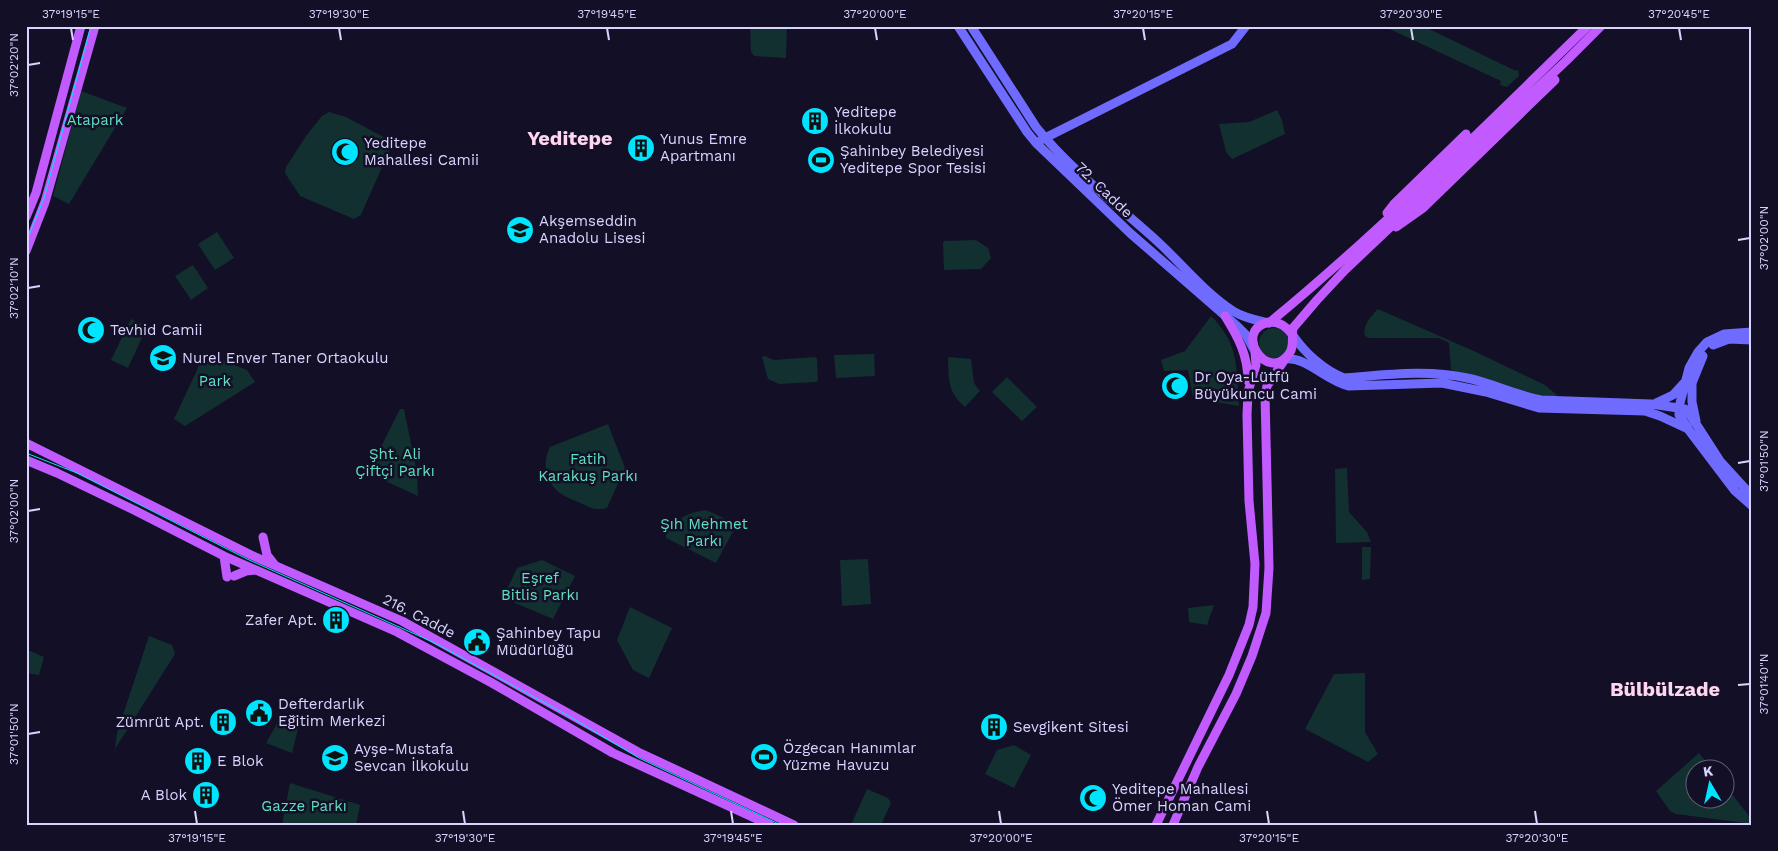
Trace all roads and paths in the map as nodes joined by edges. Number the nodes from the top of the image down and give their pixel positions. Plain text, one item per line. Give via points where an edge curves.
1 (81, 26) edge
2 (95, 26) edge
3 (958, 26) edge
4 (971, 26) edge
5 (1246, 26) edge
6 (1588, 26) edge
7 (1601, 26) edge
8 (1583, 53) dead end
9 (1466, 134) dead end
10 (1045, 138) junction
11 (1036, 143) junction
12 (26, 217) edge
13 (1378, 228) junction
14 (1372, 244) junction
15 (26, 251) edge
16 (1225, 316) junction
17 (1269, 322) junction
18 (1752, 332) edge
19 (1292, 334) junction
20 (1752, 340) edge
21 (1255, 352) junction
22 (1285, 359) junction
23 (1689, 380) junction
24 (1248, 392) junction
25 (1651, 404) junction
26 (1644, 411) junction
27 (1681, 411) junction
28 (1693, 428) junction
29 (26, 443) edge
30 (26, 460) edge
31 (26, 465) edge
32 (57, 473) junction
33 (1752, 496) edge
34 (1752, 506) edge
35 (263, 537) dead end
36 (224, 556) junction
37 (274, 565) junction
38 (257, 570) junction
39 (770, 825) edge
40 (794, 825) edge
41 (1156, 825) edge
42 (1173, 825) edge

1 - 12 main road via 36,193
2 - 15 main road via 45,202
3 - 11 main road, 72. Cadde
4 - 10 main road
5 - 10 main road via 1232,44
6 - 13 main road
7 - 14 main road
8 - 14 main road via 1423,208
9 - 13 main road via 1394,204
10 - 11 main road
10 - 17 main road via 1210,293 1244,316
11 - 16 main road, 72. Cadde via 1130,233
13 - 17 main road
14 - 19 main road via 1301,318
16 - 21 main road, 72. Cadde via 1242,331
16 - 24 main road via 1245,354
17 - 19 main road via 1282,324
17 - 21 main road via 1255,334
18 - 23 main road via 1724,334 1707,342 1690,368
19 - 22 main road via 1292,348
19 - 25 main road via 1301,348 1344,378 1436,374 1468,378 1540,400
20 - 23 main road via 1729,339 1712,345
21 - 22 main road via 1265,361
21 - 24 main road via 1256,365
22 - 26 main road via 1301,360 1325,376 1349,386 1442,383 1539,408
22 - 42 main road via 1267,386 1265,395 1269,568 1266,613 1236,694 1198,767
23 - 25 main road via 1672,395
23 - 27 main road
23 - 28 main road
24 - 41 main road via 1253,607 1229,675
25 - 27 main road
26 - 27 main road
26 - 28 main road
27 - 28 main road
28 - 33 main road
28 - 34 main road via 1735,491
29 - 37 main road, 216. Cadde
30 - 32 main road
31 - 32 main road
32 - 36 main road, 216. Cadde
35 - 37 main road via 267,555
36 - 38 main road, 216. Cadde
36 - 38 main road via 230,576
37 - 40 main road, 216. Cadde via 423,631 638,752
38 - 39 main road, 216. Cadde via 397,632 613,752

